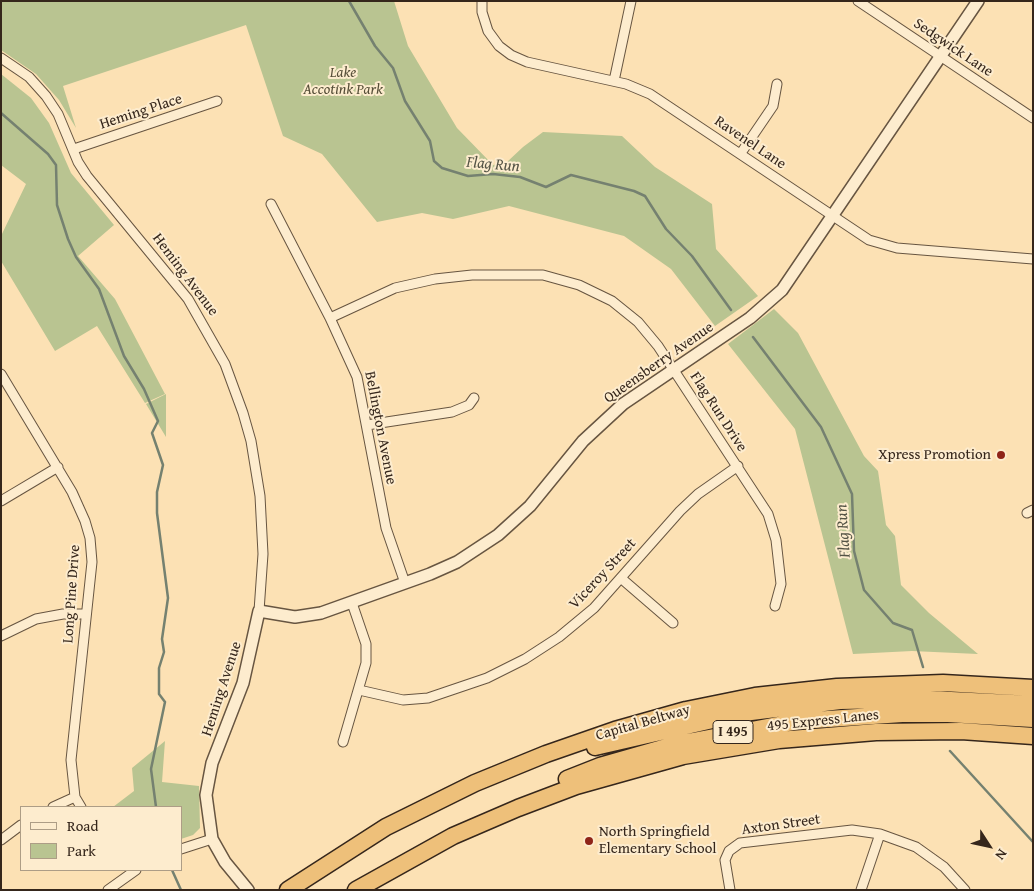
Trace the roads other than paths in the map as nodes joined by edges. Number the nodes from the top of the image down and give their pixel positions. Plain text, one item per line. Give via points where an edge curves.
1 (482, 1) edge
2 (631, 1) edge
3 (858, 1) edge
4 (978, 1) edge
5 (941, 56) junction
6 (1, 58) edge
7 (614, 81) junction
8 (777, 84) dead end
9 (217, 102) dead end
10 (1033, 118) edge
11 (74, 149) junction
12 (741, 153) junction
13 (271, 204) dead end
14 (833, 216) junction
15 (1033, 259) edge
16 (330, 318) junction
17 (673, 368) junction
18 (1, 374) edge
19 (474, 398) dead end
20 (368, 425) junction
21 (738, 466) junction
22 (58, 467) junction
23 (1, 501) edge
24 (622, 579) junction
25 (405, 584) junction
26 (352, 603) junction
27 (774, 606) dead end
28 (259, 611) junction
29 (86, 614) junction
30 (673, 623) dead end
31 (1, 636) edge
32 (1033, 688) edge
33 (359, 690) junction
34 (1033, 704) edge
35 (1033, 719) edge
36 (1033, 736) edge
37 (343, 742) dead end
38 (475, 783) junction
39 (75, 797) junction
40 (55, 806) edge
41 (80, 806) edge
42 (20, 826) edge
43 (880, 834) junction
44 (453, 836) junction
45 (212, 839) junction
46 (1, 840) edge
47 (182, 850) edge
48 (132, 871) edge
49 (289, 889) edge
50 (108, 890) edge
51 (248, 890) edge
52 (356, 890) edge
53 (730, 890) edge
54 (861, 890) edge
55 (965, 890) edge

1 - 7 street, Ravenel Lane via 488,31 510,55 527,62
2 - 7 street
3 - 5 street, Sedgwick Lane
4 - 5 street, Queensberry Avenue
5 - 10 street, Sedgwick Lane
5 - 14 street, Queensberry Avenue
6 - 11 street, Heming Avenue via 29,78 46,96
7 - 12 street, Ravenel Lane via 661,100
8 - 12 street via 773,106
9 - 11 street, Heming Place
11 - 28 street, Heming Avenue via 87,176 188,299 232,382 251,441 260,496 263,554
12 - 14 street, Ravenel Lane
13 - 16 street, Bellington Avenue
14 - 15 street, Ravenel Lane via 869,240 889,247
14 - 17 street, Queensberry Avenue via 792,277 770,302
16 - 17 street, Flag Run Drive via 379,294 428,280 472,275 543,275 579,284 612,301 650,335
16 - 20 street, Bellington Avenue via 357,377
17 - 21 street, Flag Run Drive
17 - 25 street, Queensberry Avenue via 602,423 530,506 498,535 457,562
18 - 22 street, Long Pine Drive
19 - 20 street via 468,405 452,412
20 - 25 street, Bellington Avenue via 386,528
21 - 24 street, Viceroy Street via 680,511
21 - 27 street, Flag Run Drive via 765,508 774,530 781,584
22 - 23 street
22 - 29 street, Long Pine Drive via 79,505 90,538 92,562
24 - 30 street
24 - 33 street, Viceroy Street via 559,637 487,678 439,696 417,700 390,699
25 - 26 street, Queensberry Avenue
26 - 28 street, Queensberry Avenue via 305,616
26 - 33 street via 367,651
28 - 45 street, Heming Avenue via 243,684 208,781 206,807
29 - 31 street via 63,614 26,622
29 - 39 street, Long Pine Drive via 71,760
32 - 38 highway, Capital Beltway / I 495 via 920,683 837,687 755,696 686,710 615,730
33 - 37 street
34 - 38 highway, 495 Express Lanes / I 495 via 890,698 771,709 616,742
35 - 44 highway, 495 Express Lanes / I 495 via 948,714 845,716 723,734 587,771
36 - 44 highway, I 495 via 961,731 876,732 736,746 682,756 576,786
38 - 49 highway, Capital Beltway / I 495 via 386,827
39 - 40 street
39 - 41 street, Long Pine Drive
42 - 46 street
43 - 53 street, Axton Street via 852,830 740,843 729,851 725,860
43 - 54 street
43 - 55 street via 899,839 929,855
44 - 52 highway, I 495
45 - 47 street
45 - 51 street, Heming Avenue via 225,862
48 - 50 street

